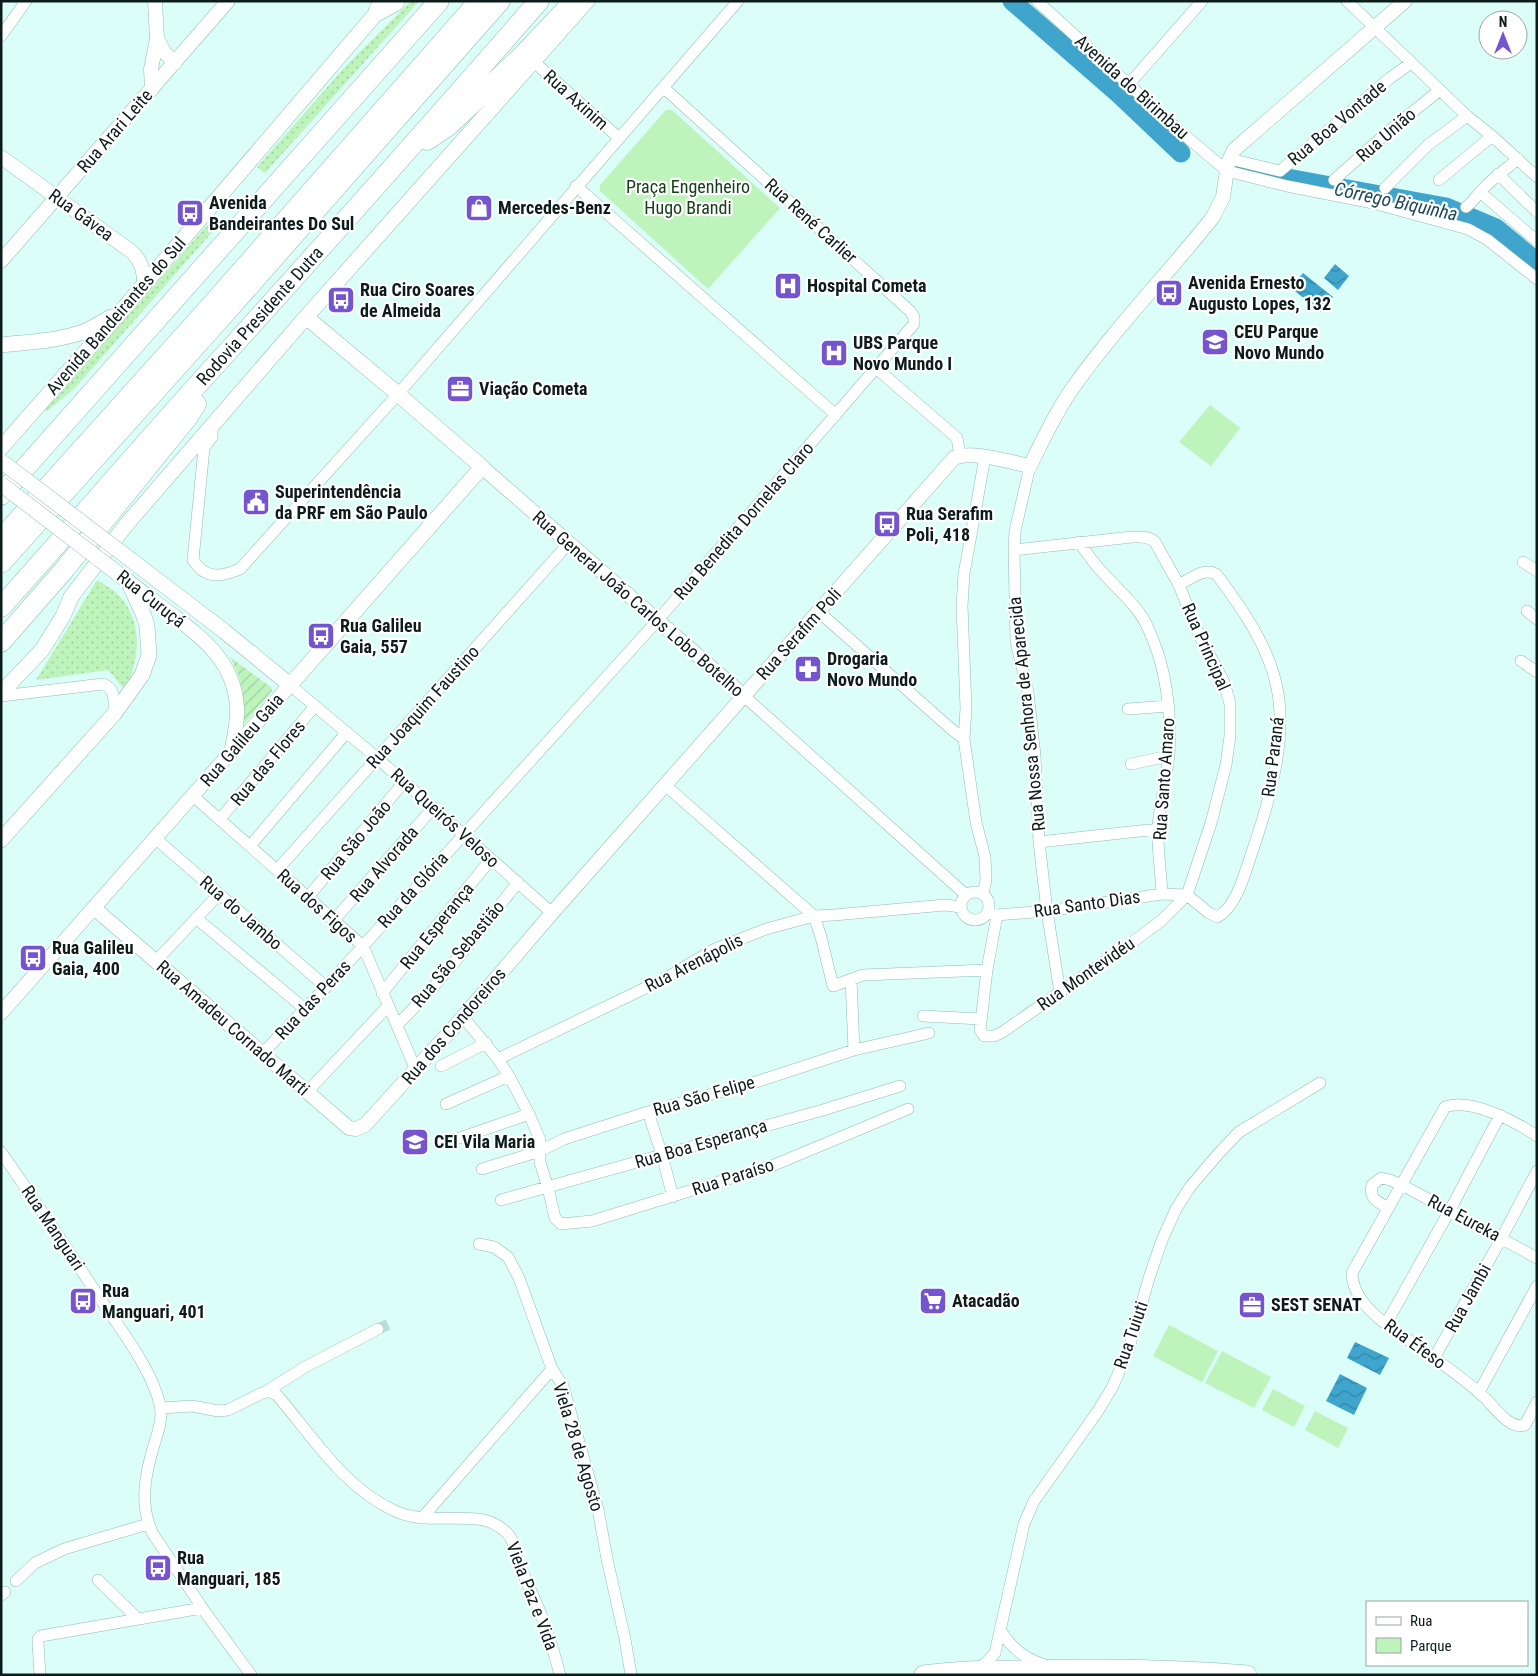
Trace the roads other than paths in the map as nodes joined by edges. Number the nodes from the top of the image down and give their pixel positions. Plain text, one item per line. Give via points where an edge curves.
1 (26, 1) edge
2 (155, 1) edge
3 (228, 1) edge
4 (439, 1) edge
5 (479, 1) edge
6 (500, 1) edge
7 (538, 1) edge
8 (574, 1) edge
9 (586, 1) edge
10 (738, 1) edge
11 (1202, 1) edge
12 (1346, 1) edge
13 (1405, 1) edge
14 (387, 4) edge
15 (1045, 4) edge
16 (1375, 27) junction
17 (1, 36) edge
18 (157, 38) junction
19 (533, 61) junction
20 (175, 63) junction
21 (1411, 63) junction
22 (1129, 84) junction
23 (664, 88) junction
24 (152, 89) junction
25 (1440, 90) junction
26 (1467, 116) junction
27 (1492, 136) junction
28 (619, 138) junction
29 (1, 157) edge
30 (403, 157) junction
31 (1518, 159) junction
32 (1228, 165) junction
33 (1498, 174) junction
34 (1537, 177) edge
35 (1334, 180) dead end
36 (1439, 180) dead end
37 (576, 186) junction
38 (1385, 188) dead end
39 (1480, 192) junction
40 (57, 198) junction
41 (1466, 207) dead end
42 (1537, 212) edge
43 (1537, 242) edge
44 (1, 261) edge
45 (1537, 278) edge
46 (144, 284) junction
47 (123, 309) junction
48 (912, 314) joint
49 (306, 317) junction
50 (1, 345) edge
51 (219, 360) junction
52 (876, 368) junction
53 (398, 394) junction
54 (836, 414) junction
55 (212, 427) junction
56 (1, 448) edge
57 (960, 455) junction
58 (985, 457) junction
59 (1, 461) edge
60 (482, 466) junction
61 (1030, 466) junction
62 (1, 484) edge
63 (1, 495) edge
64 (1, 539) edge
65 (1079, 542) junction
66 (569, 543) junction
67 (1014, 550) junction
68 (1523, 562) dead end
69 (1, 563) edge
70 (1537, 571) edge
71 (125, 578) junction
72 (1179, 585) junction
73 (1, 607) edge
74 (1527, 611) dead end
75 (819, 612) junction
76 (1537, 619) edge
77 (658, 621) junction
78 (1, 642) edge
79 (1521, 661) dead end
80 (1537, 672) edge
81 (290, 685) junction
82 (1, 695) edge
83 (744, 696) junction
84 (315, 706) junction
85 (1169, 706) junction
86 (1128, 709) dead end
87 (114, 714) junction
88 (347, 732) junction
89 (964, 739) junction
90 (231, 753) junction
91 (1169, 756) junction
92 (377, 758) junction
93 (1131, 764) dead end
94 (404, 782) junction
95 (665, 785) junction
96 (193, 796) junction
97 (433, 808) junction
98 (220, 819) junction
99 (1158, 829) junction
100 (464, 834) junction
101 (155, 838) junction
102 (1, 840) edge
103 (1039, 842) junction
104 (250, 846) junction
105 (492, 860) junction
106 (277, 870) junction
107 (518, 882) junction
108 (219, 894) junction
109 (982, 894) junction
110 (1162, 894) junction
111 (966, 895) junction
112 (1186, 895) junction
113 (308, 897) junction
114 (961, 906) junction
115 (94, 908) junction
116 (1047, 911) junction
117 (552, 913) junction
118 (992, 914) junction
119 (814, 916) junction
120 (196, 918) junction
121 (334, 920) junction
122 (363, 946) junction
123 (156, 961) junction
124 (987, 970) junction
125 (851, 979) junction
126 (326, 987) junction
127 (382, 993) junction
128 (1060, 993) junction
129 (388, 1006) junction
130 (305, 1009) junction
131 (1, 1013) edge
132 (923, 1016) dead end
133 (463, 1017) junction
134 (396, 1024) junction
135 (981, 1024) junction
136 (929, 1033) dead end
137 (486, 1044) junction
138 (854, 1050) junction
139 (262, 1053) junction
140 (498, 1059) junction
141 (441, 1066) dead end
142 (416, 1070) junction
143 (509, 1076) junction
144 (1320, 1083) dead end
145 (900, 1086) dead end
146 (307, 1092) junction
147 (446, 1104) dead end
148 (908, 1108) dead end
149 (648, 1112) junction
150 (529, 1114) junction
151 (1500, 1115) junction
152 (349, 1128) joint
153 (1537, 1136) edge
154 (460, 1138) dead end
155 (540, 1151) junction
156 (1, 1152) edge
157 (662, 1155) junction
158 (482, 1169) dead end
159 (1537, 1171) edge
160 (1402, 1185) junction
161 (548, 1188) junction
162 (673, 1196) junction
163 (501, 1200) dead end
164 (1388, 1208) junction
165 (1450, 1210) junction
166 (1501, 1239) junction
167 (479, 1244) dead end
168 (1537, 1258) edge
169 (1537, 1286) edge
170 (1386, 1324) junction
171 (378, 1329) tunnel mouth
172 (1434, 1358) junction
173 (552, 1369) junction
174 (267, 1391) junction
175 (1478, 1392) junction
176 (1537, 1402) edge
177 (161, 1408) junction
178 (422, 1518) junction
179 (148, 1524) junction
180 (98, 1580) dead end
181 (16, 1581) dead end
182 (202, 1608) junction
183 (138, 1619) junction
184 (1001, 1631) junction
185 (1057, 1669) junction
186 (971, 1671) junction
187 (40, 1675) edge
188 (251, 1675) edge
189 (560, 1675) edge
190 (631, 1675) edge
191 (924, 1675) edge
192 (1247, 1675) edge

1 - 17 street
2 - 18 street
3 - 20 street, Rua Arari Leite
4 - 63 highway
5 - 64 highway
6 - 69 highway, Rodovia Presidente Dutra
7 - 30 highway, Rodovia Presidente Dutra
8 - 30 highway via 448,126
9 - 19 main road
10 - 23 street
11 - 22 street
12 - 16 street
13 - 16 street
14 - 46 main road, Avenida Bandeirantes do Sul
15 - 22 street, Avenida do Birimbau
16 - 21 street
16 - 32 street via 1239,144
18 - 20 street
18 - 24 street via 151,69
19 - 28 street, Rua Axinim
19 - 49 main road
20 - 24 street, Rua Arari Leite
21 - 25 street
21 - 32 street, Rua Boa Vontade via 1280,170
22 - 32 street, Avenida do Birimbau via 1181,132
23 - 28 street
23 - 48 street, Rua René Carlier
24 - 40 street, Rua Arari Leite
25 - 26 street
25 - 35 street, Rua União
26 - 27 street
26 - 38 street via 1428,145
27 - 31 street
27 - 36 street
28 - 37 street
29 - 40 street, Rua Gávea
30 - 51 highway, Rodovia Presidente Dutra
31 - 33 street
31 - 34 street
32 - 45 street via 1287,186 1373,203 1468,229 1488,240
32 - 61 street via 1223,197 1213,218 1118,328 1072,389 1053,418
33 - 39 street
33 - 42 street
37 - 53 street
37 - 54 street
39 - 41 street
39 - 43 street
40 - 44 street, Rua Arari Leite
40 - 46 street, Rua Gávea via 132,252 142,267
46 - 47 main road, Avenida Bandeirantes do Sul
47 - 50 main road via 84,332
47 - 56 main road, Avenida Bandeirantes do Sul
48 - 52 street, Rua Benedita Dornelas Claro via 914,324
49 - 53 main road, Rua General João Carlos Lobo Botelho
49 - 55 main road
51 - 73 highway, Rodovia Presidente Dutra
51 - 78 highway via 206,389 187,418
52 - 54 street, Rua Benedita Dornelas Claro
52 - 57 street via 957,438
53 - 55 street via 240,569 221,576 205,572 192,560 204,448 212,437
53 - 60 main road, Rua General João Carlos Lobo Botelho
54 - 77 street, Rua Benedita Dornelas Claro
55 - 82 main road via 84,579 42,650
57 - 58 street
57 - 75 street, Rua Serafim Poli
58 - 61 street
58 - 89 street via 964,574
59 - 81 main road, Rua Curuçá, bridge
60 - 66 street, Rua General João Carlos Lobo Botelho
60 - 81 main road, Rua Galileu Gaia
61 - 67 street, Rua Nossa Senhora de Aparecida
62 - 71 main road, Rua Curuçá, bridge
65 - 67 street, Rua Principal
65 - 72 street, Rua Principal via 1151,538
65 - 85 street, Rua Santo Amaro via 1136,608 1148,628 1164,676
66 - 77 street, Rua General João Carlos Lobo Botelho
66 - 92 street, Rua Joaquim Faustino
67 - 103 street, Rua Nossa Senhora de Aparecida via 1016,642 1028,692
68 - 70 street
71 - 87 main road via 144,616 149,655 142,676
71 - 90 street, Rua Curuçá via 202,638 227,670 237,704
72 - 112 street, Rua Principal via 1198,633 1224,682 1231,712 1221,785
72 - 112 street, Rua Paraná via 1208,571 1218,575 1270,662 1280,711 1280,733 1265,814 1241,884 1225,912 1217,917
74 - 76 street
75 - 83 street, Rua Serafim Poli
75 - 89 street
77 - 83 street, Rua General João Carlos Lobo Botelho
77 - 100 street, Rua Benedita Dornelas Claro
79 - 80 street
81 - 84 street, Rua Queirós Veloso
81 - 90 street, Rua Galileu Gaia
82 - 87 street via 103,684 113,691
83 - 95 street, Rua Serafim Poli
83 - 111 street, Rua General João Carlos Lobo Botelho
84 - 88 street, Rua Queirós Veloso
84 - 98 street, Rua das Flores
85 - 86 street
85 - 91 street, Rua Santo Amaro
87 - 102 main road
88 - 92 street, Rua Queirós Veloso
88 - 104 street
89 - 109 street via 976,822 985,857 986,880
90 - 96 street, Rua Galileu Gaia
91 - 93 street
91 - 99 street, Rua Santo Amaro
92 - 94 street, Rua Queirós Veloso
92 - 106 street, Rua Joaquim Faustino
94 - 97 street, Rua Queirós Veloso
94 - 113 street, Rua São João
95 - 117 street, Rua Serafim Poli
95 - 119 street
96 - 98 street, Rua dos Figos
96 - 101 street, Rua Galileu Gaia
97 - 100 street, Rua Queirós Veloso
97 - 121 street, Rua Alvorada
98 - 104 street, Rua dos Figos
99 - 103 street
99 - 110 street, Rua Santo Amaro
100 - 105 street, Rua Queirós Veloso
100 - 122 street, Rua da Glória
101 - 108 street, Rua do Jambo
101 - 115 street, Rua Galileu Gaia
103 - 116 street, Rua Nossa Senhora de Aparecida
104 - 106 street, Rua dos Figos
105 - 107 street, Rua Queirós Veloso
105 - 127 street, Rua Esperança
106 - 113 street, Rua dos Figos
107 - 117 street, Rua Queirós Veloso
107 - 134 street, Rua São Sebastião via 452,967
108 - 120 street
108 - 126 street, Rua do Jambo
109 - 111 street
109 - 118 street
110 - 112 street, Rua Santo Dias
110 - 116 street, Rua Santo Dias
111 - 114 street
112 - 128 street, Rua Montevidéu via 1162,920
113 - 121 street, Rua dos Figos
114 - 118 street via 965,915 972,919
114 - 119 street, Rua Arenápolis
115 - 123 street, Rua Amadeu Cornado Marti
115 - 131 street, Rua Galileu Gaia
116 - 118 street, Rua Santo Dias
116 - 128 street, Rua Nossa Senhora de Aparecida
117 - 133 street, Rua dos Condoreiros
118 - 124 street
119 - 125 street via 832,986
119 - 140 street, Rua Arenápolis via 766,929 715,949 666,978
120 - 123 street
120 - 130 street
121 - 122 street, Rua dos Figos
122 - 126 street, Rua das Peras
122 - 127 street, Rua dos Figos
123 - 139 street, Rua Amadeu Cornado Marti
124 - 125 street via 863,975
124 - 135 street
125 - 138 street
126 - 130 street, Rua das Peras
127 - 129 street, Rua dos Figos
128 - 135 street, Rua Montevidéu via 994,1036 984,1036
129 - 134 street, Rua dos Figos
129 - 146 street
130 - 139 street, Rua das Peras
132 - 135 street
133 - 137 street
133 - 142 street, Rua dos Condoreiros
134 - 142 street, Rua dos Figos
136 - 138 street, Rua São Felipe
137 - 140 street
137 - 141 street
138 - 149 street, Rua São Felipe
139 - 146 street, Rua Amadeu Cornado Marti
140 - 143 street
142 - 152 street, Rua dos Condoreiros via 365,1125
143 - 147 street
143 - 150 street
144 - 184 street, Rua Tuiuti via 1238,1132 1218,1152 1176,1209 1162,1240 1129,1348 1113,1386 1028,1512
145 - 157 street, Rua Boa Esperança
146 - 152 street, Rua Amadeu Cornado Marti
148 - 162 street, Rua Paraíso via 774,1165
149 - 155 street, Rua São Felipe
149 - 157 street
150 - 154 street
150 - 155 street via 540,1140
151 - 153 street
151 - 160 street, Rua Éfeso via 1467,1105 1445,1107
151 - 165 street
155 - 158 street, Rua São Felipe
155 - 161 street
156 - 177 street, Rua Manguari via 126,1337 155,1390
157 - 161 street, Rua Boa Esperança
157 - 162 street
159 - 166 street, Rua Jambi
160 - 164 street, Rua Éfeso
160 - 164 street, Rua Eureka via 1384,1178 1373,1183 1371,1194 1374,1200
160 - 165 street, Rua Eureka
161 - 162 street, Rua Paraíso via 555,1218 564,1224 592,1220
161 - 163 street, Rua Boa Esperança
164 - 170 street, Rua Éfeso via 1352,1274 1361,1300
165 - 166 street, Rua Eureka
165 - 170 street
166 - 168 street, Rua Eureka
166 - 172 street, Rua Jambi
167 - 173 street, Viela 28 de Agosto via 494,1247 508,1257 519,1278
169 - 175 street
170 - 172 street, Rua Éfeso
171 - 174 street
172 - 175 street, Rua Éfeso
173 - 178 street
173 - 190 street, Viela 28 de Agosto via 563,1386 598,1509
174 - 177 street via 228,1410 192,1406
174 - 178 street, Viela Paz e Vida via 277,1396 326,1456 352,1482 396,1512
175 - 176 street, Rua Éfeso via 1509,1422 1520,1426 1525,1425
177 - 179 street, Rua Manguari via 146,1477
178 - 189 street, Viela Paz e Vida via 478,1519 496,1524 508,1534 542,1616
179 - 181 street via 64,1549 35,1564
179 - 182 street, Rua Manguari
180 - 183 street
182 - 183 street
182 - 188 street, Rua Manguari
183 - 187 street via 41,1636 38,1639
184 - 185 street via 1014,1650 1039,1664
184 - 186 street, Rua Tuiuti via 991,1659
185 - 186 highway
185 - 192 highway
186 - 191 highway

